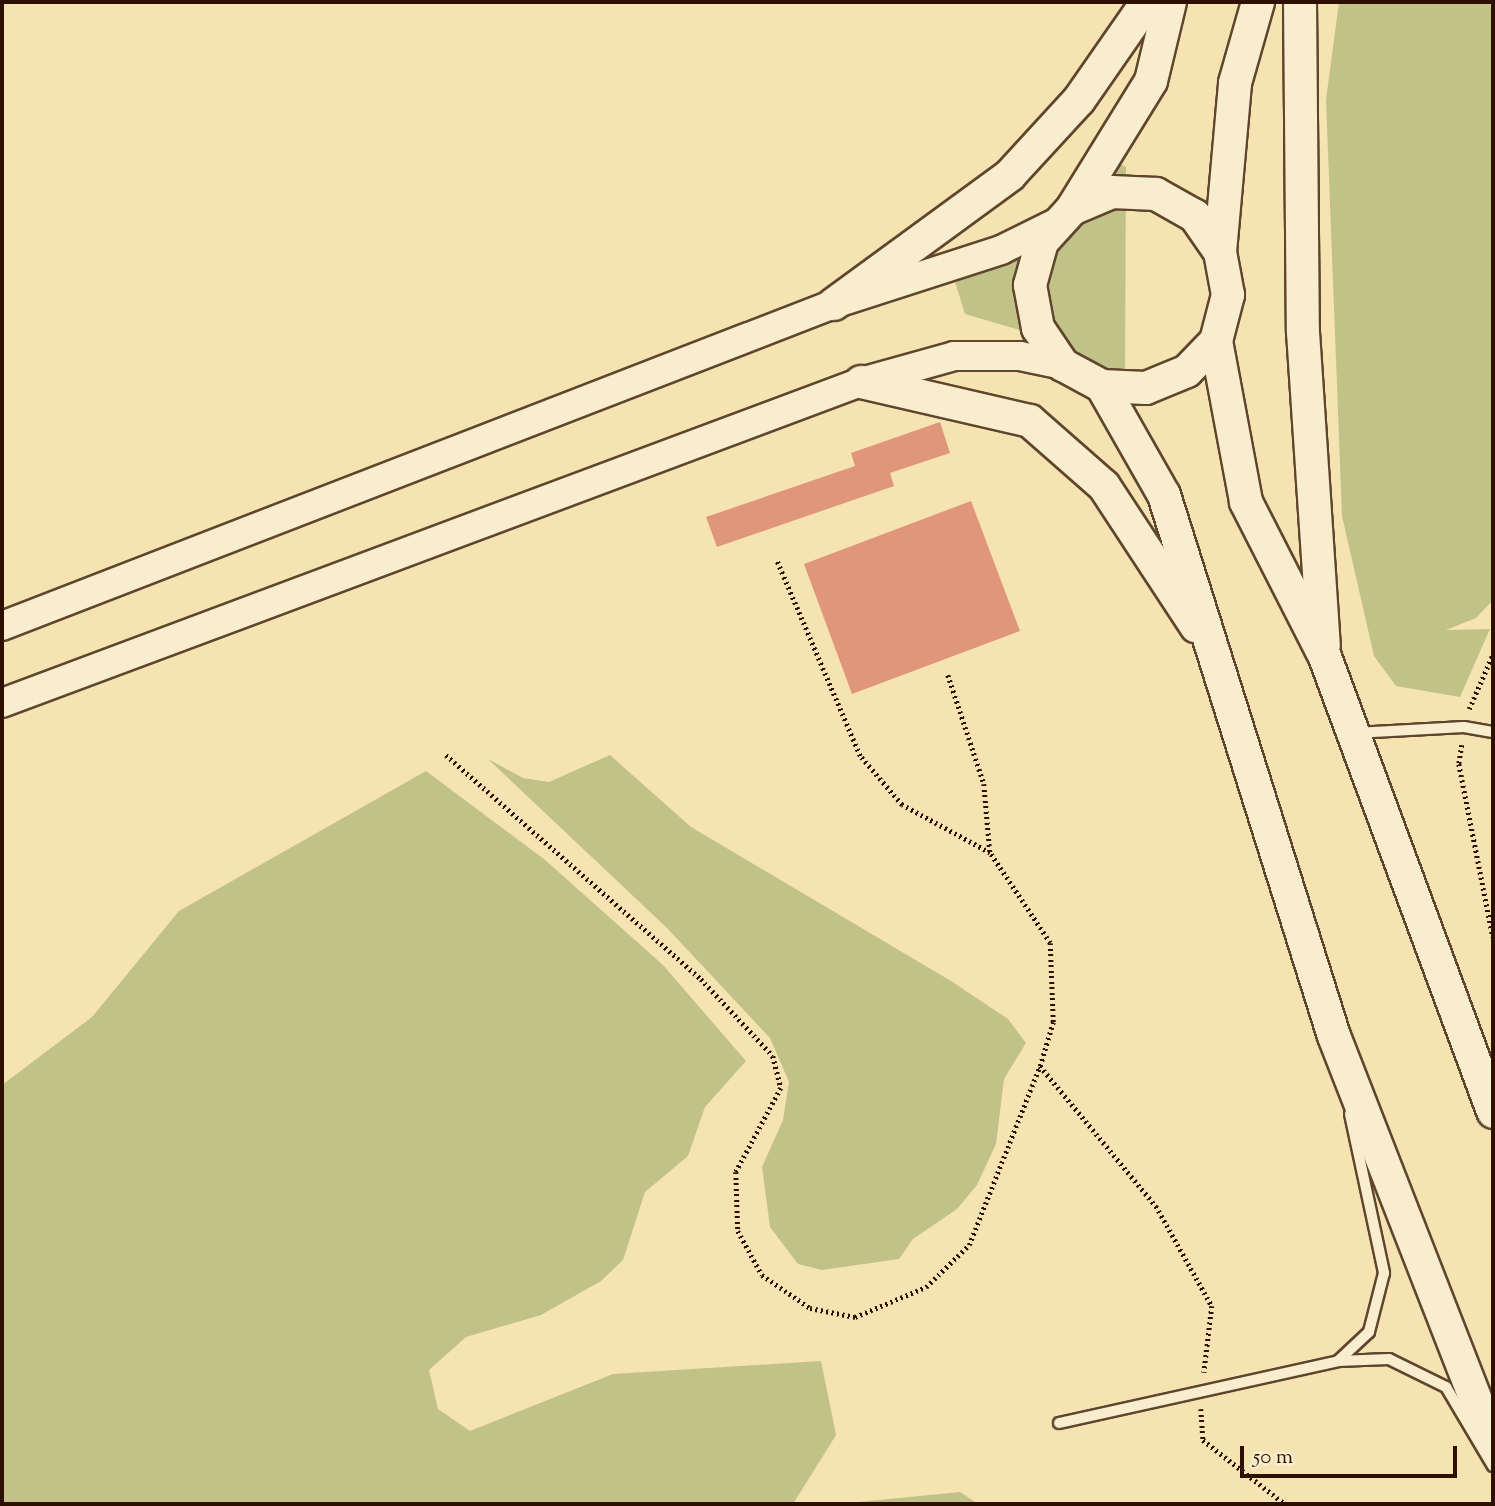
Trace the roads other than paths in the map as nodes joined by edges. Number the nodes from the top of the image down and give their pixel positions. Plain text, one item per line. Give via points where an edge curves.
1 (1147, 2) edge
2 (1170, 2) edge
3 (1258, 2) edge
4 (1300, 2) edge
5 (1066, 215) junction
6 (1220, 252) junction
7 (834, 303) junction
8 (1216, 341) junction
9 (1063, 365) junction
10 (862, 382) junction
11 (1102, 386) junction
12 (2, 626) edge
13 (1325, 657) junction
14 (1219, 663) junction
15 (2, 703) edge
16 (1493, 732) edge
17 (1349, 733) junction
18 (1334, 1036) junction
19 (1493, 1112) edge
20 (1338, 1362) junction
21 (1059, 1423) dead end
22 (1493, 1443) edge
23 (1493, 1466) edge

1 - 7 main road via 1079,100 1010,176
2 - 5 main road via 1151,81
3 - 6 main road via 1236,83
4 - 13 main road via 1303,332
5 - 6 main road via 1112,192 1156,194 1195,216
5 - 7 street via 947,270
5 - 9 main road via 1042,242 1030,285 1038,328
6 - 8 main road via 1228,295
7 - 12 street
8 - 11 main road via 1187,371 1146,388
8 - 13 main road via 1246,502
9 - 10 street via 1020,356 954,356
9 - 11 main road
10 - 14 main road via 1030,421 1104,486
10 - 15 street
11 - 14 main road via 1164,495
13 - 17 main road
14 - 18 main road
16 - 17 lane via 1464,727
17 - 19 main road
18 - 20 lane via 1384,1273 1369,1332
18 - 22 main road
20 - 21 lane
20 - 23 lane via 1389,1359 1446,1387

